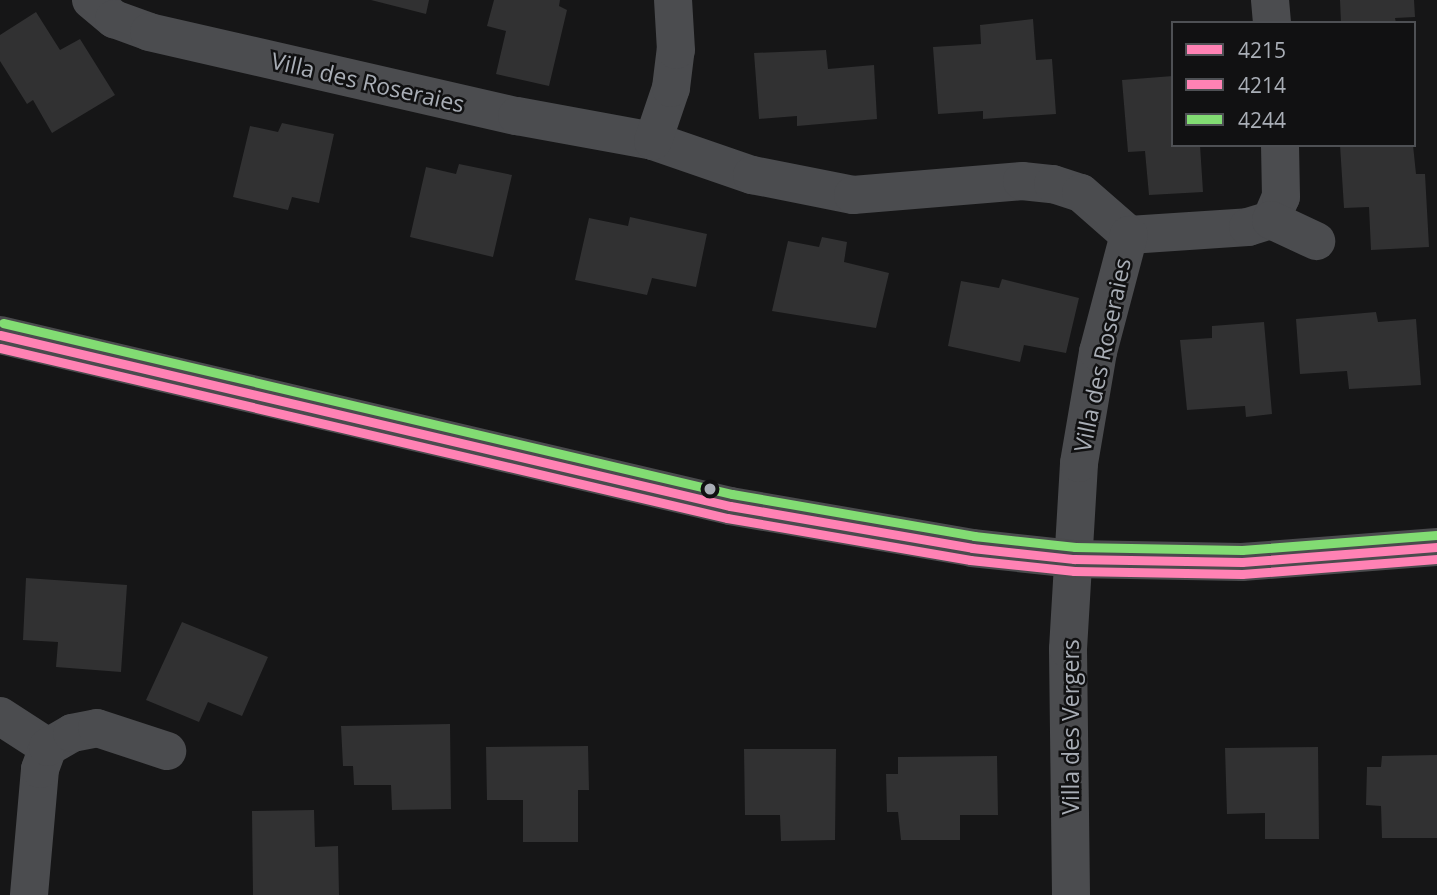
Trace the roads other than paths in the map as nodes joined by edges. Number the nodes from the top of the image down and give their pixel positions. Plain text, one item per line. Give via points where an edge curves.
1 (91, 0) edge
2 (673, 0) edge
3 (1270, 0) edge
4 (1272, 21) edge
5 (653, 141) junction
6 (1280, 147) edge
7 (1271, 220) junction
8 (1129, 235) junction
9 (1316, 241) dead end
10 (0, 335) edge
11 (1437, 547) edge
12 (1074, 559) junction
13 (0, 716) edge
14 (48, 747) junction
15 (167, 751) dead end
16 (29, 895) edge
17 (1071, 895) edge

1 - 5 street, Villa des Roseraies via 114,19 149,32 517,116
2 - 5 street via 676,50 671,88
3 - 4 street
5 - 8 street, Villa des Roseraies via 752,175 853,195 1022,181 1053,184 1081,193
6 - 7 street via 1281,197
7 - 8 street, Villa des Roseraies via 1248,227
7 - 9 street
8 - 12 street, Villa des Roseraies via 1098,352 1079,463
10 - 12 street via 730,506 972,548
11 - 12 street via 1242,562
12 - 17 street, Villa des Vergers via 1068,649
13 - 14 street
14 - 15 street via 72,733 97,728
14 - 16 street via 40,769

